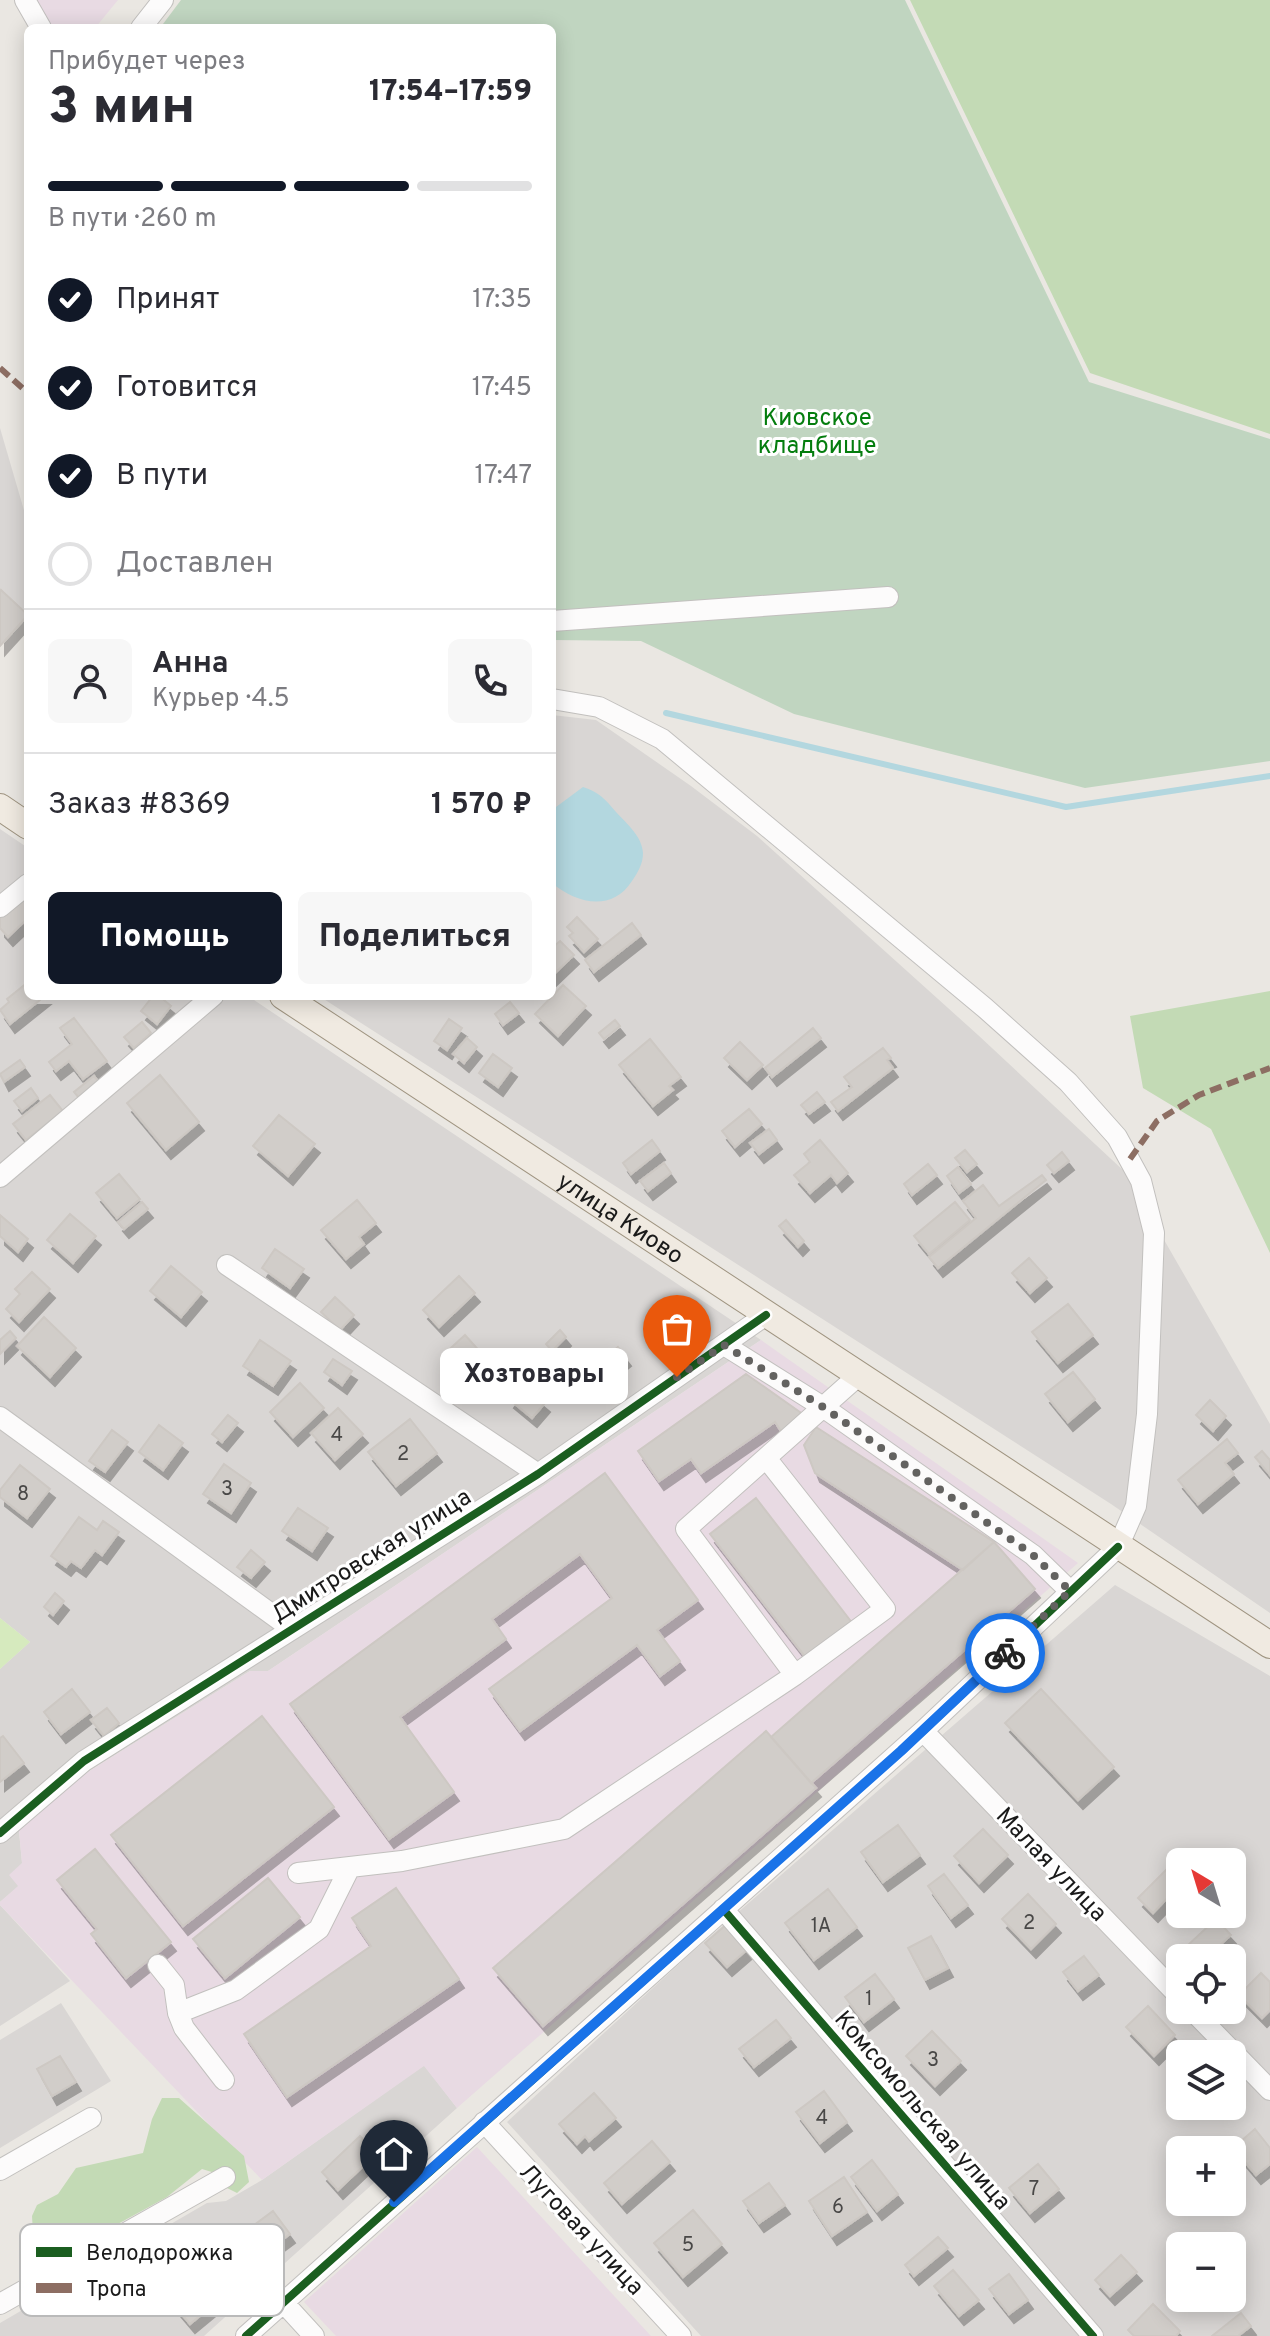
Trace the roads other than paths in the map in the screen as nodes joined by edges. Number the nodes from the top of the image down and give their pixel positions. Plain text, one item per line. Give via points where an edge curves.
1 (25, 0) edge
2 (163, 0) edge
3 (39, 24) edge
4 (144, 24) edge
5 (888, 597) dead end
6 (556, 621) edge
7 (556, 700) edge
8 (0, 807) edge
9 (24, 823) edge
10 (24, 887) edge
11 (0, 907) edge
12 (208, 1000) edge
13 (289, 1000) edge
14 (0, 1177) edge
15 (227, 1265) dead end
16 (766, 1315) junction
17 (724, 1345) junction
18 (858, 1376) junction
19 (823, 1407) junction
20 (0, 1417) edge
21 (766, 1458) junction
22 (538, 1474) junction
23 (1118, 1547) junction
24 (1070, 1591) junction
25 (292, 1629) junction
26 (1270, 1645) edge
27 (795, 1675) junction
28 (923, 1731) junction
29 (0, 1833) edge
30 (350, 1867) junction
31 (298, 1873) dead end
32 (723, 1909) junction
33 (158, 1965) dead end
34 (1166, 1983) edge
35 (178, 2013) junction
36 (1206, 2024) edge
37 (224, 2080) dead end
38 (1270, 2090) edge
39 (91, 2118) dead end
40 (484, 2122) junction
41 (0, 2170) edge
42 (225, 2177) dead end
43 (142, 2224) edge
44 (20, 2293) edge
45 (284, 2299) edge
46 (284, 2303) edge
47 (0, 2304) edge
48 (267, 2316) edge
49 (246, 2336) edge
50 (314, 2336) edge
51 (681, 2336) edge
52 (1093, 2336) edge

1 - 3 street
2 - 4 street
5 - 6 street
7 - 23 street via 599,707 662,739 985,1008 1068,1082 1117,1137 1141,1181 1154,1233 1147,1414 1136,1506
8 - 9 main road
10 - 11 street
12 - 14 street
13 - 16 main road, улица Киово
15 - 22 street
16 - 17 street, Дмитровская улица
16 - 18 main road, улица Киово
17 - 19 street
17 - 22 street, Дмитровская улица
18 - 19 street
18 - 23 main road, улица Киово
19 - 21 street
19 - 24 street via 1033,1555
20 - 25 street
21 - 27 street via 686,1529
21 - 27 street via 885,1609
22 - 25 street, Дмитровская улица
23 - 24 street
23 - 26 main road, улица Киово
24 - 28 street
25 - 29 street, Дмитровская улица via 84,1761
27 - 30 street via 564,1829
28 - 32 street
28 - 34 street, Малая улица
30 - 31 street
30 - 35 street via 319,1929 236,1990
32 - 40 street
32 - 52 street, Комсомольская улица
33 - 35 street via 174,1985
35 - 37 street
36 - 38 street
39 - 41 street
40 - 45 street
40 - 51 street, Луговая улица
42 - 43 street
44 - 47 street
46 - 50 street
48 - 49 street

